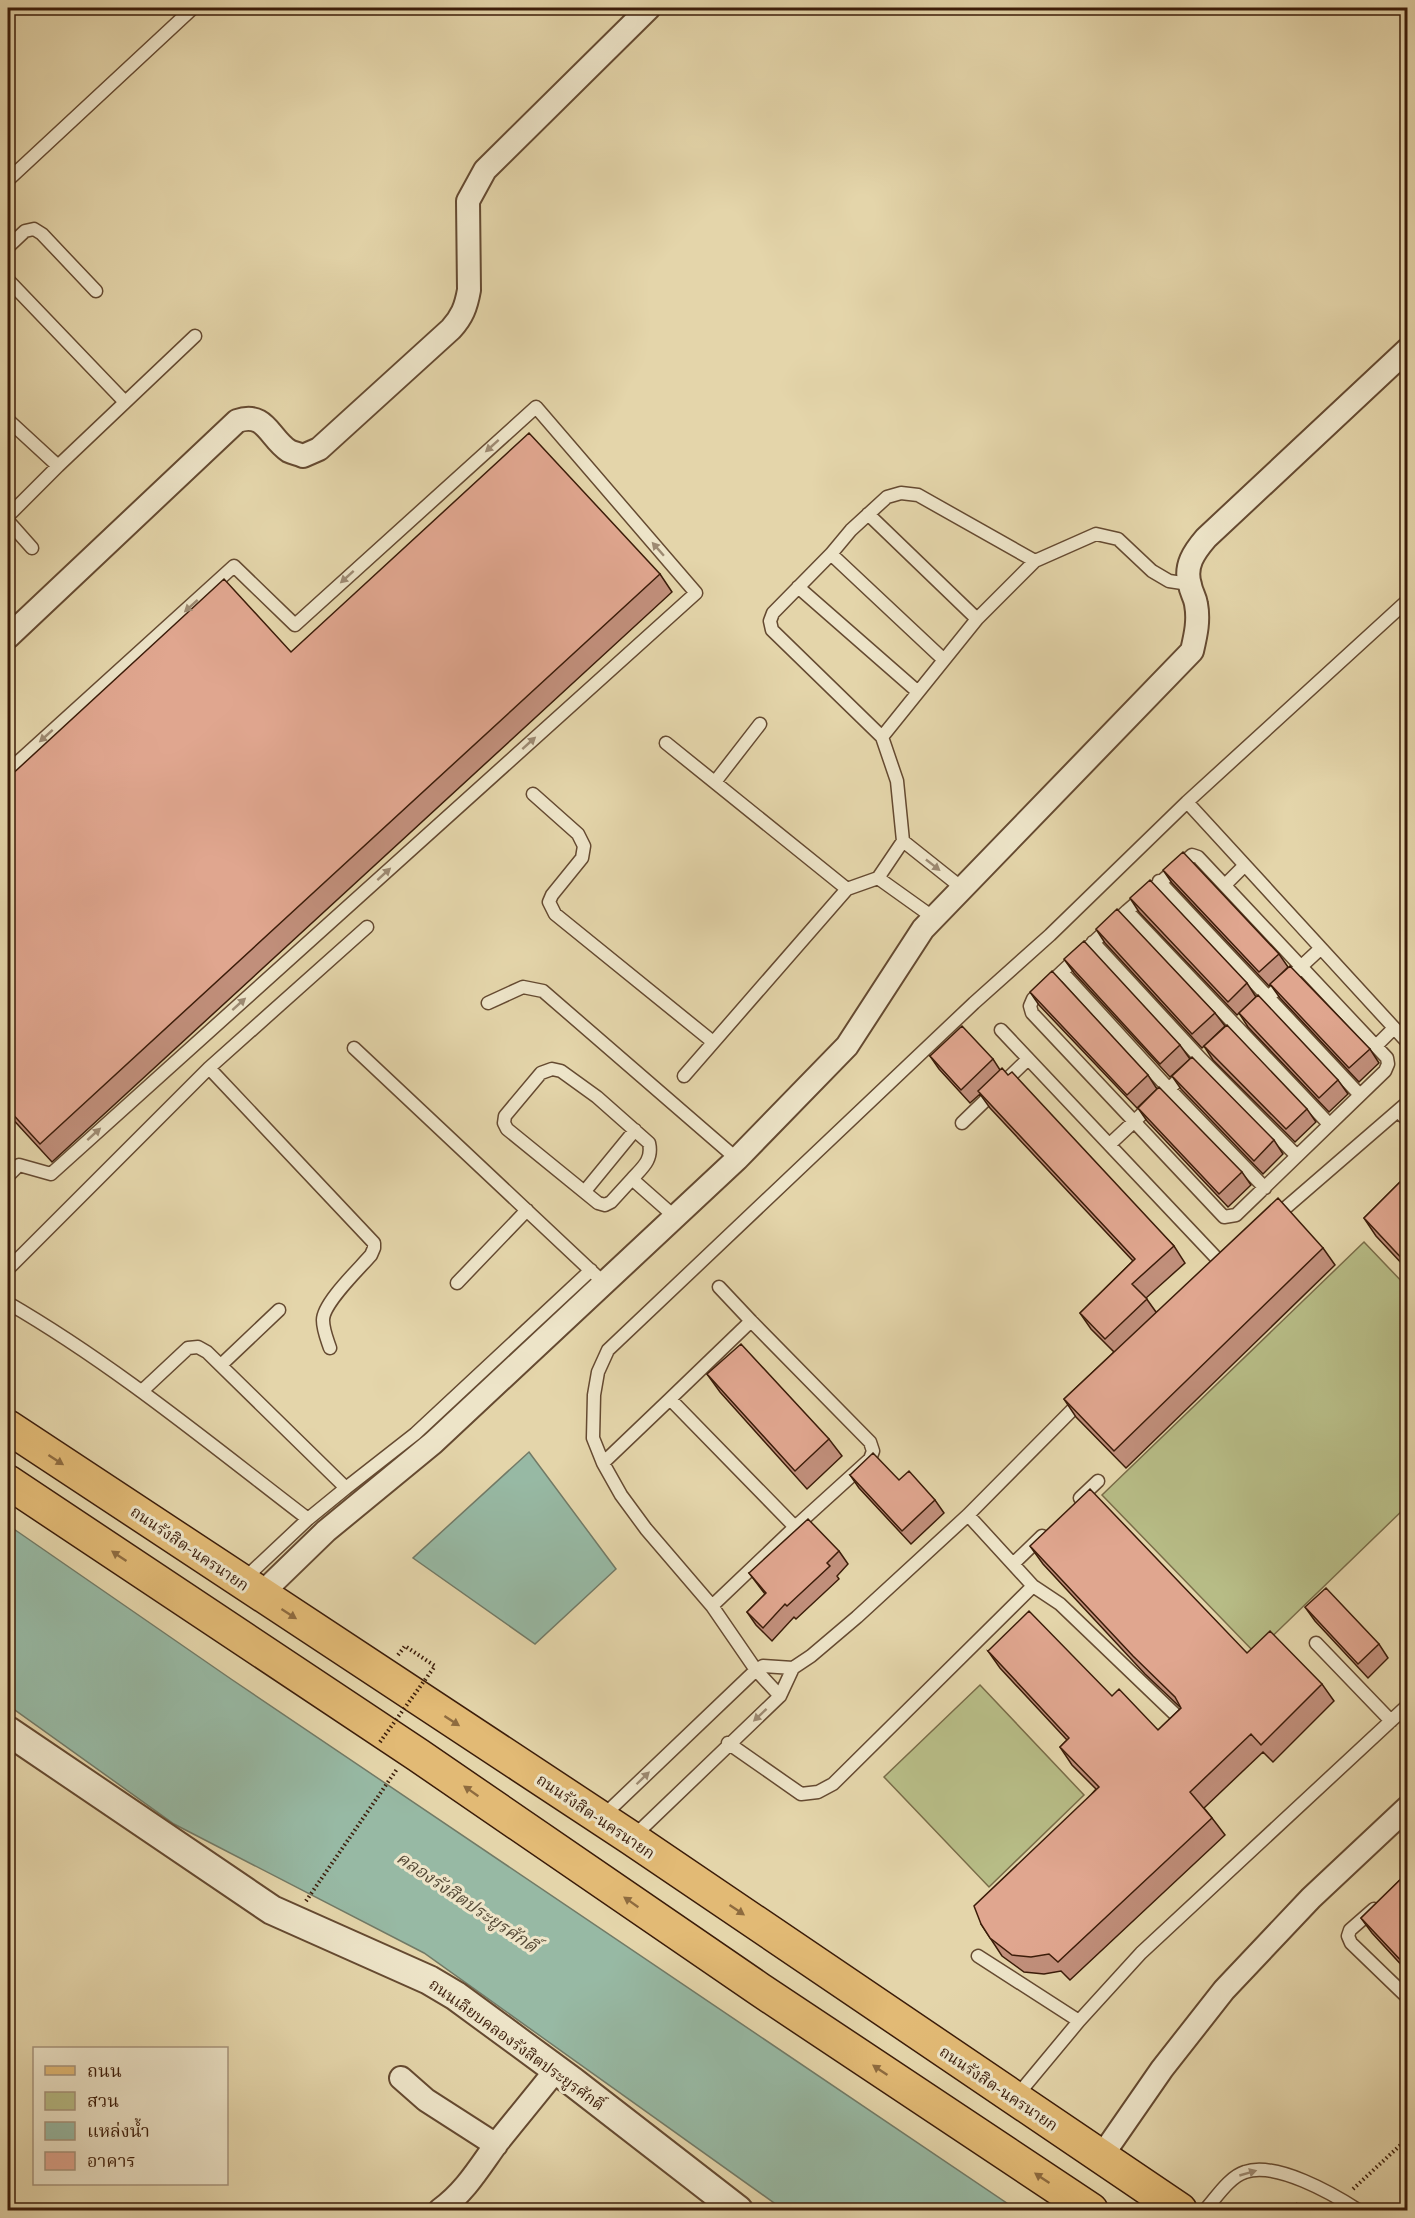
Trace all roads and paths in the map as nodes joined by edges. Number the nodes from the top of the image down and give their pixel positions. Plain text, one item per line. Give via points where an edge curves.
1 (193, 8) edge
2 (649, 8) edge
3 (8, 180) edge
4 (8, 247) edge
5 (8, 280) edge
6 (96, 291) dead end
7 (195, 336) dead end
8 (1407, 349) edge
9 (125, 402) junction
10 (8, 420) edge
11 (58, 466) junction
12 (867, 513) junction
13 (8, 516) edge
14 (8, 521) edge
15 (32, 548) dead end
16 (831, 554) junction
17 (1035, 561) junction
18 (1189, 584) junction
19 (798, 587) junction
20 (1407, 600) edge
21 (976, 619) junction
22 (8, 637) edge
23 (944, 660) junction
24 (918, 692) junction
25 (760, 724) dead end
26 (882, 737) junction
27 (666, 743) dead end
28 (8, 771) edge
29 (715, 783) junction
30 (532, 794) dead end
31 (1186, 802) junction
32 (903, 841) junction
33 (1244, 866) junction
34 (878, 878) junction
35 (1159, 881) junction
36 (1225, 885) junction
37 (962, 888) junction
38 (847, 890) junction
39 (1127, 911) junction
40 (934, 918) junction
41 (367, 927) dead end
42 (1093, 942) junction
43 (1320, 949) junction
44 (1302, 966) junction
45 (1062, 972) junction
46 (1267, 998) junction
47 (488, 1003) dead end
48 (1239, 1023) junction
49 (1394, 1028) junction
50 (1001, 1030) dead end
51 (713, 1042) junction
52 (1407, 1043) edge
53 (1376, 1046) junction
54 (354, 1048) dead end
55 (1206, 1055) junction
56 (1028, 1059) junction
57 (209, 1068) junction
58 (684, 1076) dead end
59 (1169, 1089) junction
60 (1360, 1095) junction
61 (1407, 1102) edge
62 (1398, 1111) junction
63 (1407, 1121) edge
64 (1133, 1122) junction
65 (962, 1124) dead end
66 (1329, 1124) junction
67 (635, 1131) junction
68 (1110, 1143) junction
69 (1297, 1156) junction
70 (737, 1159) junction
71 (8, 1176) edge
72 (632, 1179) junction
73 (1265, 1188) junction
74 (585, 1191) junction
75 (527, 1210) junction
76 (675, 1217) junction
77 (1263, 1228) edge
78 (1223, 1265) edge
79 (8, 1269) edge
80 (597, 1276) junction
81 (457, 1283) dead end
82 (719, 1287) dead end
83 (8, 1303) edge
84 (279, 1310) dead end
85 (751, 1321) junction
86 (330, 1348) dead end
87 (220, 1365) junction
88 (142, 1391) junction
89 (1087, 1394) edge
90 (670, 1399) junction
91 (8, 1428) edge
92 (603, 1463) junction
93 (8, 1482) edge
94 (1098, 1482) dead end
95 (346, 1488) junction
96 (1072, 1506) edge
97 (968, 1515) junction
98 (308, 1519) junction
99 (795, 1527) junction
100 (1047, 1531) edge
101 (1013, 1564) junction
102 (1034, 1586) junction
103 (251, 1588) junction
104 (712, 1606) junction
105 (1316, 1644) dead end
106 (435, 1666) dead end
107 (793, 1668) junction
108 (756, 1670) junction
109 (780, 1696) junction
110 (1407, 1706) edge
111 (1181, 1720) edge
112 (1391, 1721) junction
113 (8, 1731) edge
114 (380, 1742) dead end
115 (728, 1743) junction
116 (395, 1773) dead end
117 (1407, 1807) edge
118 (601, 1818) junction
119 (631, 1838) junction
120 (692, 1880) junction
121 (1383, 1900) edge
122 (304, 1904) dead end
123 (662, 1923) junction
124 (784, 1941) junction
125 (978, 1956) dead end
126 (759, 1989) junction
127 (1407, 1998) edge
128 (1079, 2021) junction
129 (556, 2070) junction
130 (401, 2078) dead end
131 (1015, 2098) junction
132 (1407, 2138) edge
133 (496, 2145) junction
134 (1101, 2157) junction
135 (1341, 2200) junction
136 (440, 2211) edge
137 (738, 2211) edge
138 (1091, 2211) edge
139 (1180, 2211) edge
140 (1205, 2211) edge
141 (1289, 2211) edge
142 (1307, 2211) edge
143 (1358, 2211) edge

1 - 3 lane
2 - 22 street via 485,170 473,188 468,201 469,290 462,318 451,329 319,449 303,456 289,451 258,420 248,417 237,421
4 - 6 lane via 25,231 34,229
5 - 9 lane
7 - 9 lane
8 - 18 street via 1206,538 1188,569
9 - 11 lane
10 - 11 lane
11 - 13 lane
12 - 16 lane
12 - 17 lane via 887,497 901,493 918,495
12 - 21 lane
14 - 15 lane
16 - 19 lane
16 - 23 lane
17 - 18 lane via 1096,534 1118,539 1152,572 1169,581
17 - 21 lane
18 - 37 street via 1196,602 1198,628 1192,651
19 - 24 lane
19 - 26 lane via 773,613 772,630
20 - 31 lane
21 - 23 lane
23 - 24 lane
24 - 26 lane
25 - 29 lane
26 - 32 lane via 897,781
27 - 29 lane
71 -> 28 lane via 19,1165 51,1174 696,593 536,407 295,625 234,566
29 - 38 lane
30 - 51 lane via 578,834 584,846 582,858 552,894 549,902 555,914
31 - 33 lane
31 - 92 lane via 608,1350 598,1372 594,1395 593,1438
32 - 34 lane
32 -> 37 lane
33 - 36 lane
33 - 43 lane
34 - 38 lane
34 - 40 lane
35 - 36 lane via 1192,855
35 - 39 lane
35 - 46 lane
36 - 44 lane
37 - 40 street
38 - 51 lane
39 - 42 lane
39 - 48 lane
40 - 70 street via 847,1046
41 - 57 lane
42 - 45 lane
42 - 55 lane
43 - 44 lane
43 - 49 lane
44 - 46 lane
44 - 53 lane
45 - 59 lane
45 - 64 lane via 1033,999 1032,1013
46 - 48 lane
46 - 60 lane
47 - 70 lane via 523,987 543,991
48 - 66 lane
49 - 52 lane
49 - 53 lane
50 - 56 lane
51 - 58 lane
53 - 60 lane via 1388,1064
54 - 75 lane
55 - 59 lane
55 - 69 lane
56 - 65 lane
56 - 68 lane
57 - 79 lane
57 - 86 lane via 374,1243 371,1255 328,1305 322,1318
59 - 64 lane
59 - 73 lane
60 - 66 lane
61 - 62 lane
62 - 63 lane
62 - 77 lane
64 - 68 lane
64 - 73 lane via 1224,1217 1236,1215
66 - 69 lane
67 - 72 lane via 649,1143 651,1152
67 - 74 lane
67 - 74 lane via 597,1097 561,1071 552,1069 541,1073 505,1116 507,1129
68 - 78 lane
69 - 73 lane
70 - 76 street
72 - 74 lane via 605,1205
72 - 76 lane
75 - 80 lane
75 - 81 lane
76 - 80 street
80 - 95 lane via 415,1434
80 - 103 street via 433,1443 305,1550
82 - 85 lane
83 - 88 lane
84 - 87 lane
85 - 90 lane
85 - 99 lane via 870,1442 873,1451 870,1459
87 - 88 lane via 198,1347 188,1348
87 - 95 lane
88 - 98 lane
89 - 97 lane
90 - 92 lane
90 - 99 lane
91 -> 103 main road, ถนนรังสิต-นครนายก
92 - 104 lane via 646,1529
123 -> 93 main road
94 - 96 lane
95 - 98 lane
97 - 101 lane
97 - 107 lane via 857,1617
98 - 103 lane
99 - 104 lane
100 - 101 lane
101 - 102 lane
102 - 111 lane via 1060,1604
102 - 115 lane via 833,1784 818,1792 801,1794
103 -> 118 main road, ถนนรังสิต-นครนายก
104 - 108 lane
105 - 112 lane
106 - 114 path, bridge
107 - 108 lane via 763,1665
107 - 109 lane
108 - 109 lane
118 -> 108 lane
109 -> 115 lane
110 - 112 lane
112 - 128 lane via 1141,1953
113 - 129 street, ถนนเลียบคลองรังสิตประยูรศักดิ์ via 272,1910 429,1980
115 - 119 lane
116 - 122 path
117 - 134 street via 1311,1898 1224,1990 1162,2069
118 - 119 main road, ถนนรังสิต-นครนายก
119 - 120 main road, ถนนรังสิต-นครนายก
120 - 123 main road via 695,1893 690,1908 679,1918
120 -> 124 main road, ถนนรังสิต-นครนายก
121 - 127 lane via 1348,1936
123 - 126 main road
124 - 126 main road via 767,1943 758,1952 754,1966
124 - 131 main road, ถนนรังสิต-นครนายก
125 - 128 lane
138 -> 126 main road
128 - 131 lane
129 - 133 street
129 - 137 street, ถนนเลียบคลองรังสิตประยูรศักดิ์
130 - 133 street via 426,2100
131 - 134 main road, ถนนรังสิต-นครนายก
132 - 135 path
133 - 136 street via 456,2198
134 - 139 main road, ถนนรังสิต-นครนายก
140 -> 135 lane via 1246,2171 1285,2173
135 - 143 lane
141 - 142 path via 1295,2204

